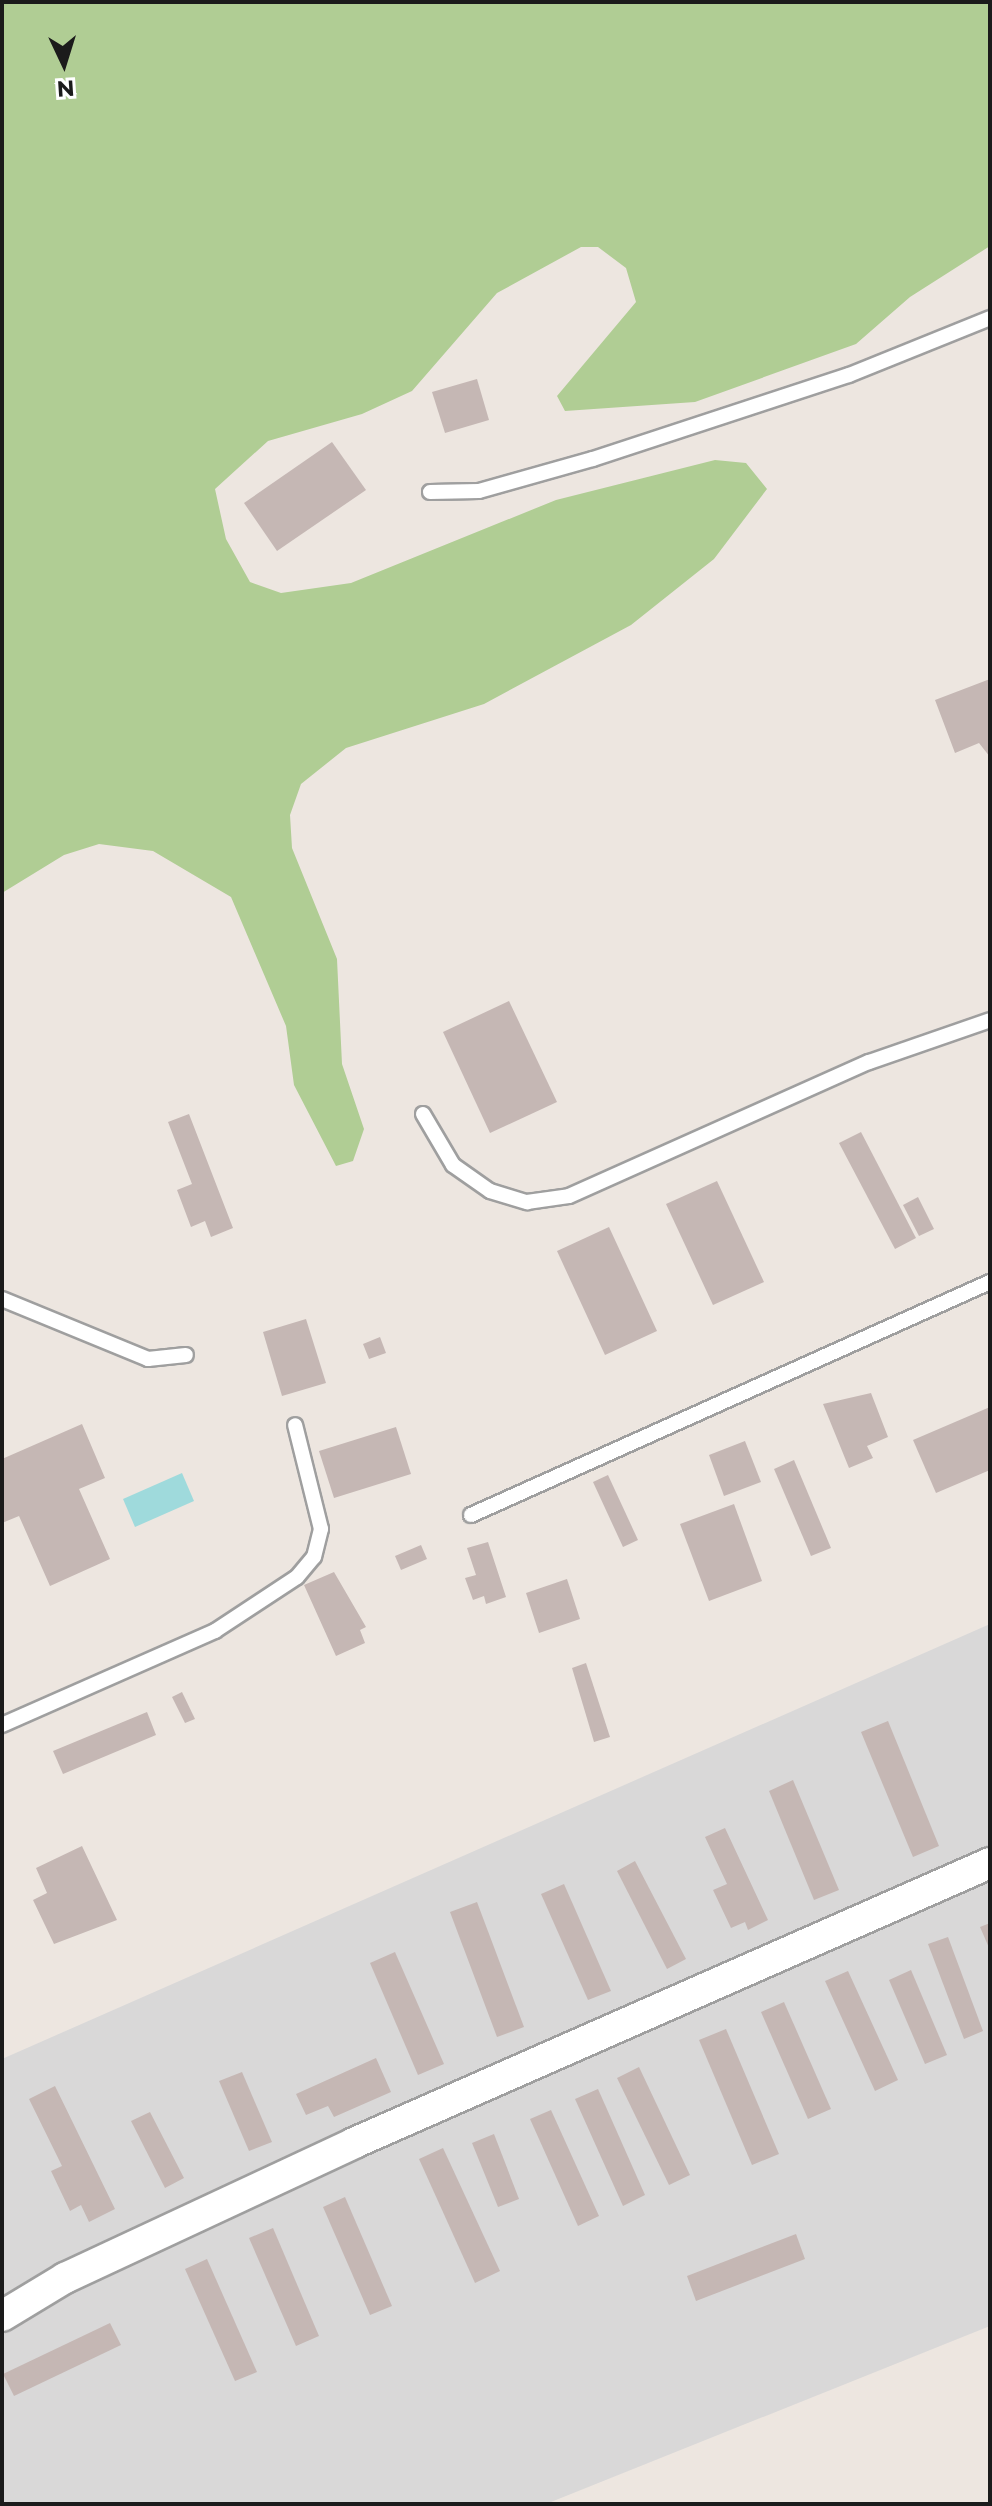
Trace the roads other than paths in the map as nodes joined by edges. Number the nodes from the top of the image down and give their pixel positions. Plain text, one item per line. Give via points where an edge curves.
1 (990, 318) edge
2 (430, 492) dead end
3 (990, 1020) edge
4 (423, 1114) dead end
5 (990, 1282) edge
6 (2, 1299) edge
7 (186, 1355) dead end
8 (295, 1425) dead end
9 (471, 1515) dead end
10 (2, 1725) edge
11 (990, 1863) edge
12 (2, 2316) edge

1 - 2 lane via 849,375 593,459 479,491
3 - 4 lane via 869,1062 569,1196 527,1202 490,1191 453,1165
5 - 9 lane
6 - 7 lane via 148,1359
8 - 10 lane via 321,1529 314,1557 297,1577 215,1631
11 - 12 street via 354,2143 65,2278

